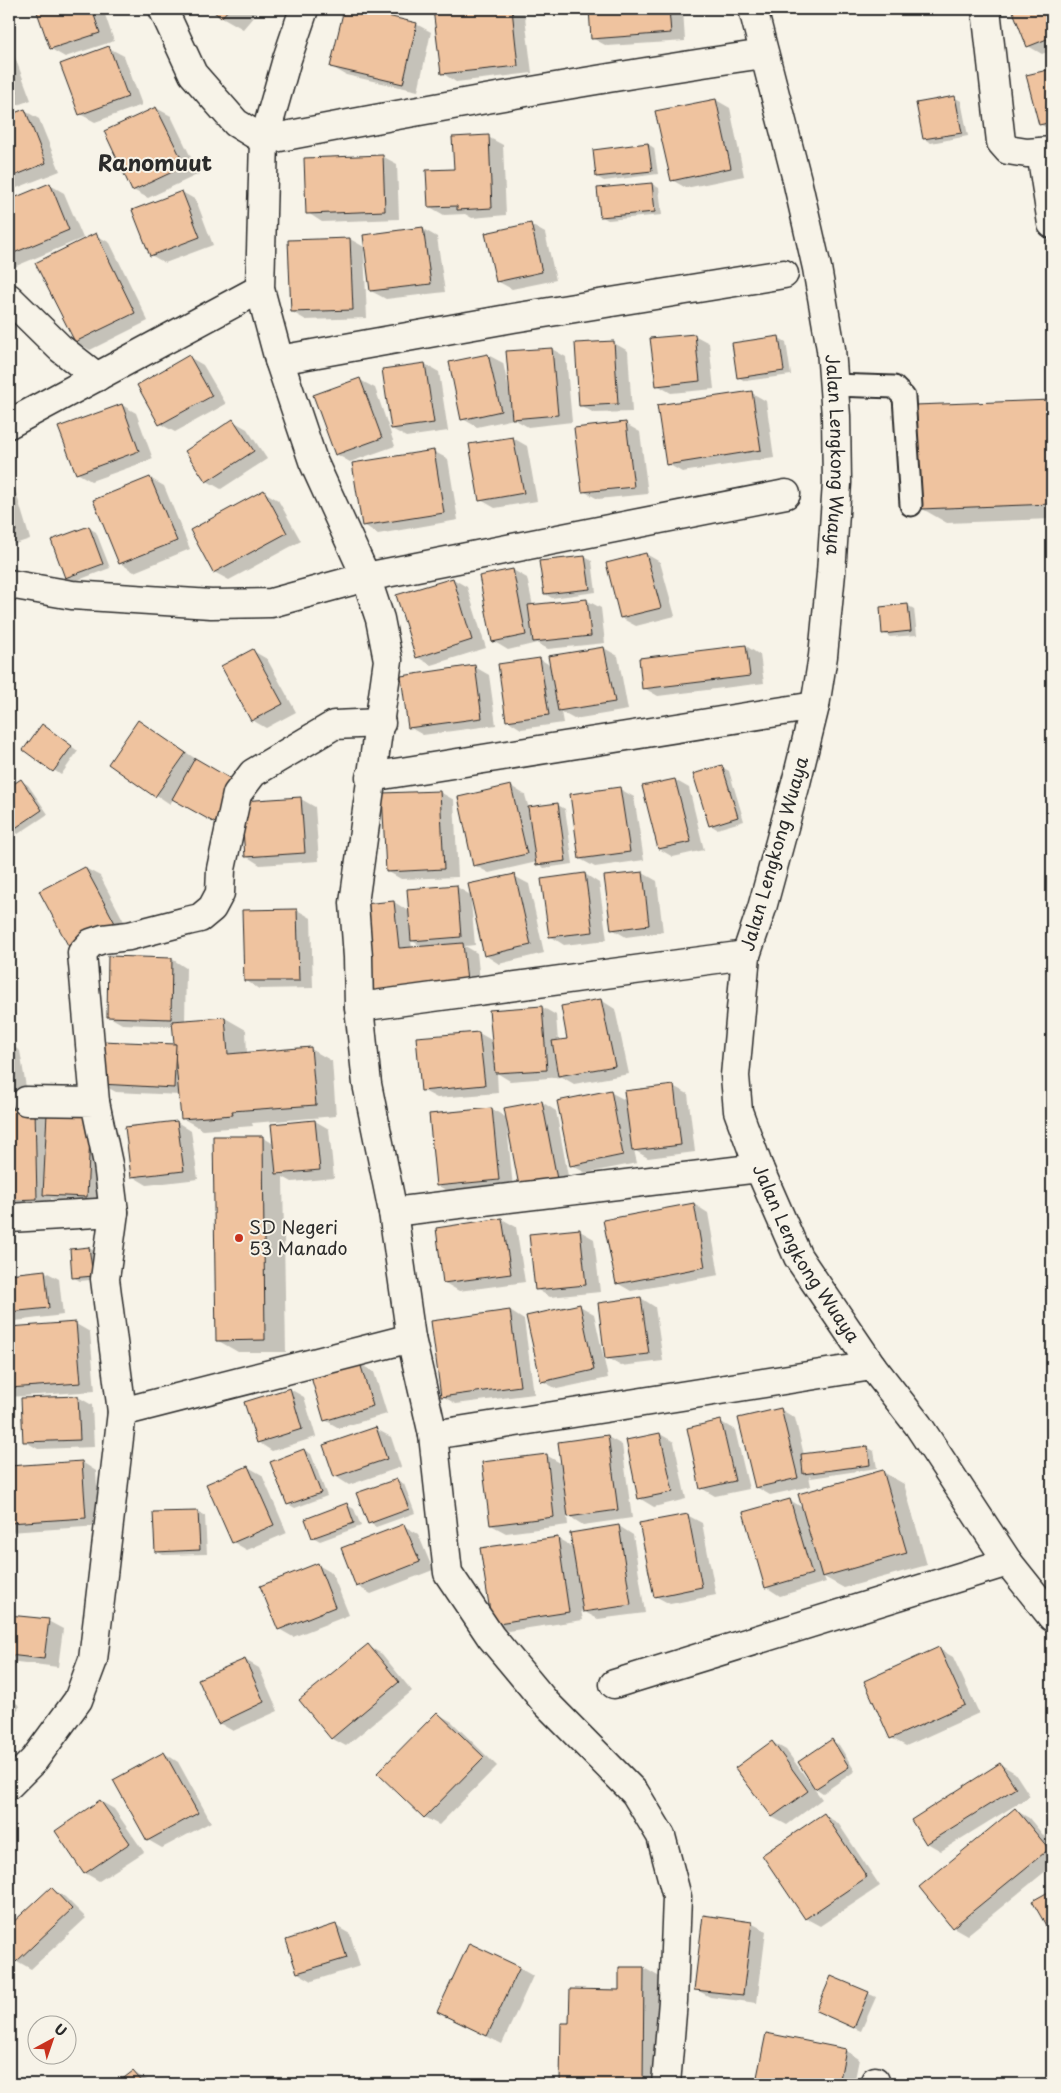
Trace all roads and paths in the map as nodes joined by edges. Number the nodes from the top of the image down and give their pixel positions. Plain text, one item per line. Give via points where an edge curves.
1 (163, 9) edge
2 (304, 9) edge
3 (753, 9) edge
4 (986, 9) edge
5 (764, 54) junction
6 (264, 140) junction
7 (1047, 152) edge
8 (1052, 224) edge
9 (784, 274) dead end
10 (260, 289) junction
11 (9, 298) edge
12 (278, 360) junction
13 (97, 377) junction
14 (834, 385) junction
15 (9, 424) edge
16 (786, 494) dead end
17 (911, 505) dead end
18 (366, 577) junction
19 (9, 584) edge
20 (815, 706) junction
21 (381, 722) junction
22 (370, 777) junction
23 (746, 956) junction
24 (359, 1007) junction
25 (26, 1101) dead end
26 (95, 1102) junction
27 (759, 1168) junction
28 (114, 1212) junction
29 (393, 1212) junction
30 (9, 1218) edge
31 (411, 1338) junction
32 (872, 1366) junction
33 (122, 1412) junction
34 (433, 1435) junction
35 (1008, 1562) junction
36 (1052, 1617) edge
37 (614, 1684) dead end
38 (9, 1785) edge
39 (666, 2084) edge

1 - 6 street via 193,74 236,123
2 - 6 street
3 - 5 street, Jalan Lengkong Wuaya
4 - 7 street via 1001,142 1008,150
5 - 6 street via 495,96
5 - 14 street, Jalan Lengkong Wuaya via 817,268
6 - 10 street
7 - 8 street
9 - 12 street
10 - 12 street
10 - 13 street
11 - 13 street via 60,348
12 - 18 street via 314,461
13 - 15 street
14 - 17 lane via 894,387 904,397
14 - 20 street, Jalan Lengkong Wuaya via 837,483 823,656
16 - 18 street
18 - 19 street via 271,602 210,604 72,594
18 - 21 street via 380,619 388,660
20 - 22 street
20 - 23 street, Jalan Lengkong Wuaya via 762,908
21 - 22 street
21 - 26 street via 334,726 253,773 237,794 233,808 221,868 220,892 212,908 200,918 129,936 103,939 92,943 82,953
22 - 24 street via 354,903
23 - 24 street
23 - 27 street, Jalan Lengkong Wuaya via 735,1076 738,1111
24 - 29 street via 367,1084
25 - 26 street
26 - 28 street
27 - 29 street
27 - 32 street, Jalan Lengkong Wuaya via 798,1257
28 - 30 street
28 - 33 street via 105,1279
29 - 31 street
31 - 33 street
31 - 34 street
32 - 34 street
32 - 35 street, Jalan Lengkong Wuaya via 918,1425
33 - 38 street via 94,1660 78,1700 34,1760
34 - 39 street via 448,1573 491,1638 546,1704 635,1793 661,1836 677,1896
35 - 36 street, Jalan Lengkong Wuaya
35 - 37 street

